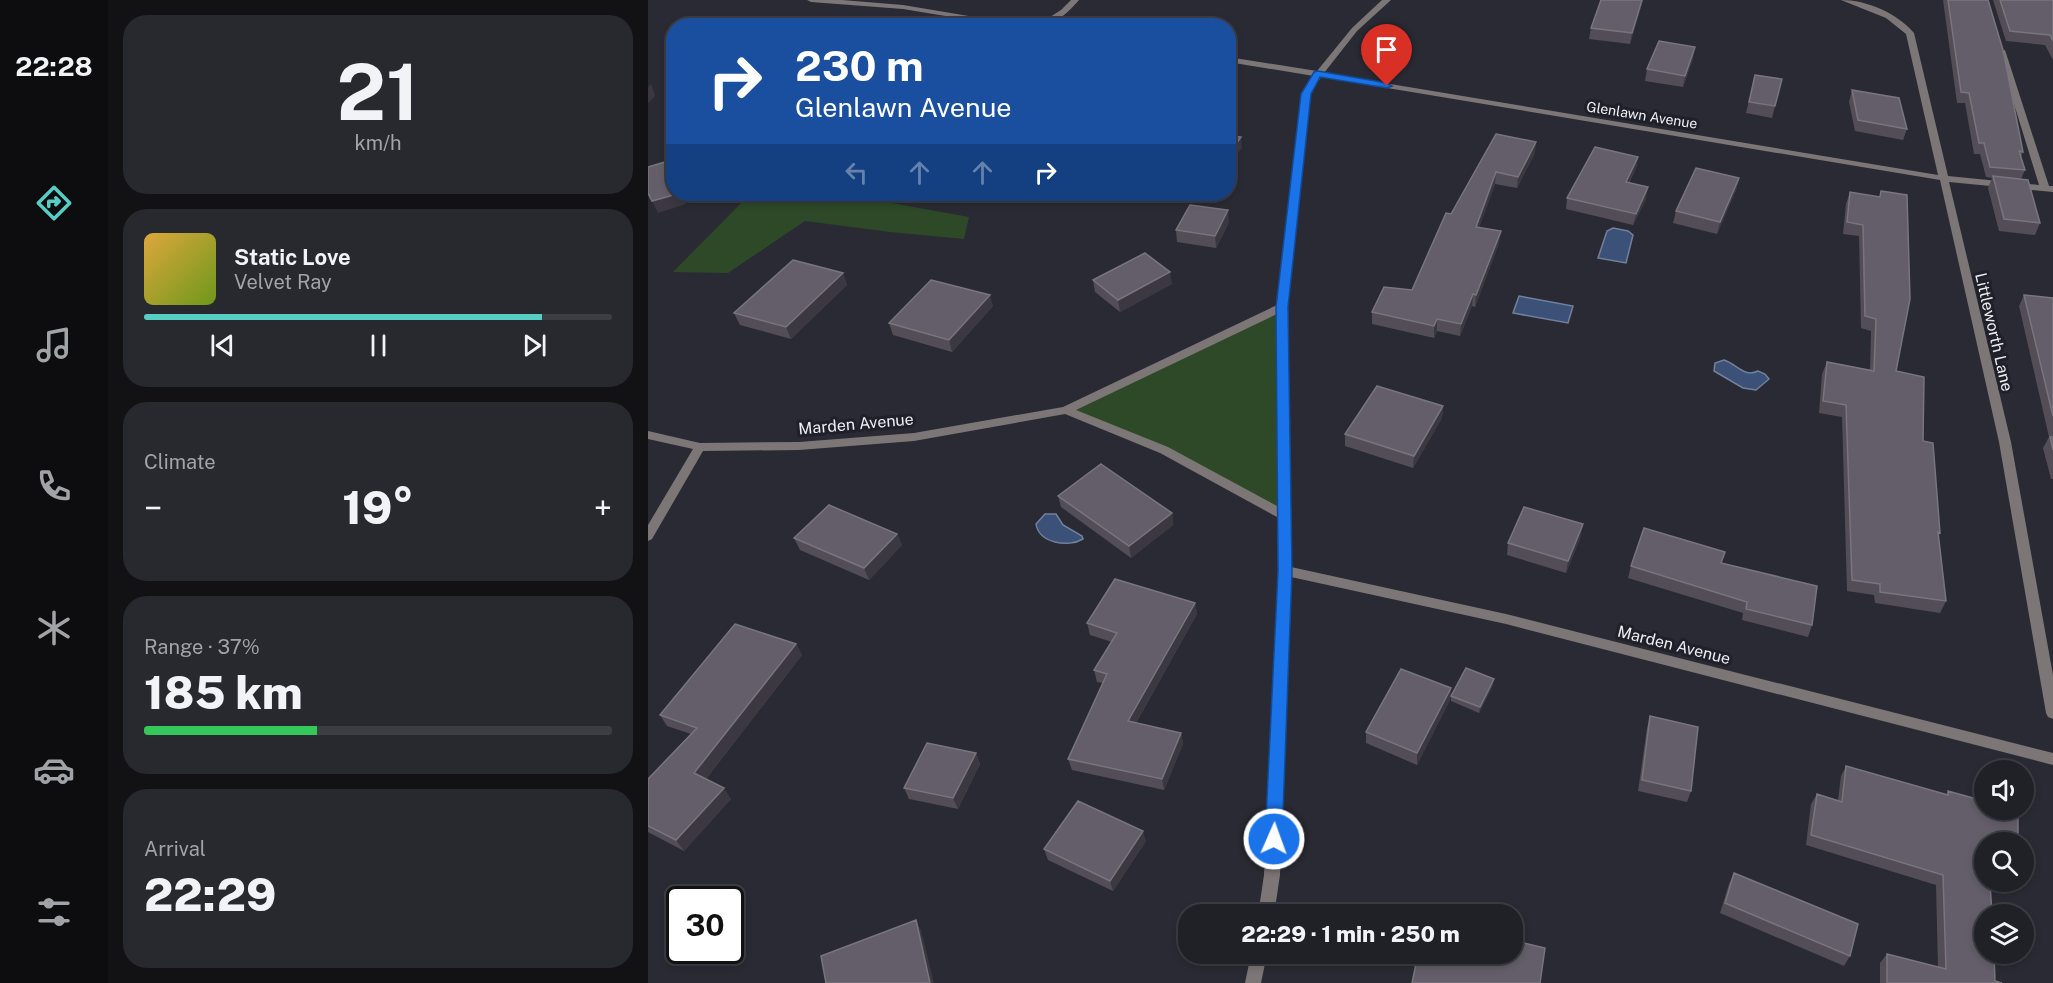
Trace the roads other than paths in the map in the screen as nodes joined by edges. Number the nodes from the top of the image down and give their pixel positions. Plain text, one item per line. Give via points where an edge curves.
1 (811, 0) edge
2 (1075, 0) edge
3 (1387, 0) edge
4 (1845, 0) edge
5 (974, 18) edge
6 (1054, 18) edge
7 (1998, 41) edge
8 (1236, 60) edge
9 (1318, 74) junction
10 (1942, 178) junction
11 (2049, 188) edge
12 (1282, 307) junction
13 (1066, 410) junction
14 (648, 435) edge
15 (700, 447) junction
16 (1283, 515) junction
17 (648, 536) edge
18 (1285, 571) junction
19 (2053, 713) edge
20 (2053, 759) edge
21 (1268, 904) edge
22 (1257, 964) edge
23 (1253, 983) edge

1 - 5 street via 903,7
2 - 6 street
3 - 9 street
4 - 10 street, Littleworth Lane via 1888,16 1910,33
7 - 11 street
8 - 9 street, Glenlawn Avenue
9 - 10 street, Glenlawn Avenue
9 - 12 street via 1306,94
10 - 11 street, Glenlawn Avenue
10 - 19 street, Littleworth Lane via 2005,442
12 - 13 street, Marden Avenue
12 - 16 street
13 - 15 street, Marden Avenue via 914,437 799,446
13 - 16 street via 1164,450
14 - 15 street, Marden Avenue
15 - 17 street
16 - 18 street
18 - 20 street, Marden Avenue via 1506,619
18 - 21 street
22 - 23 street

